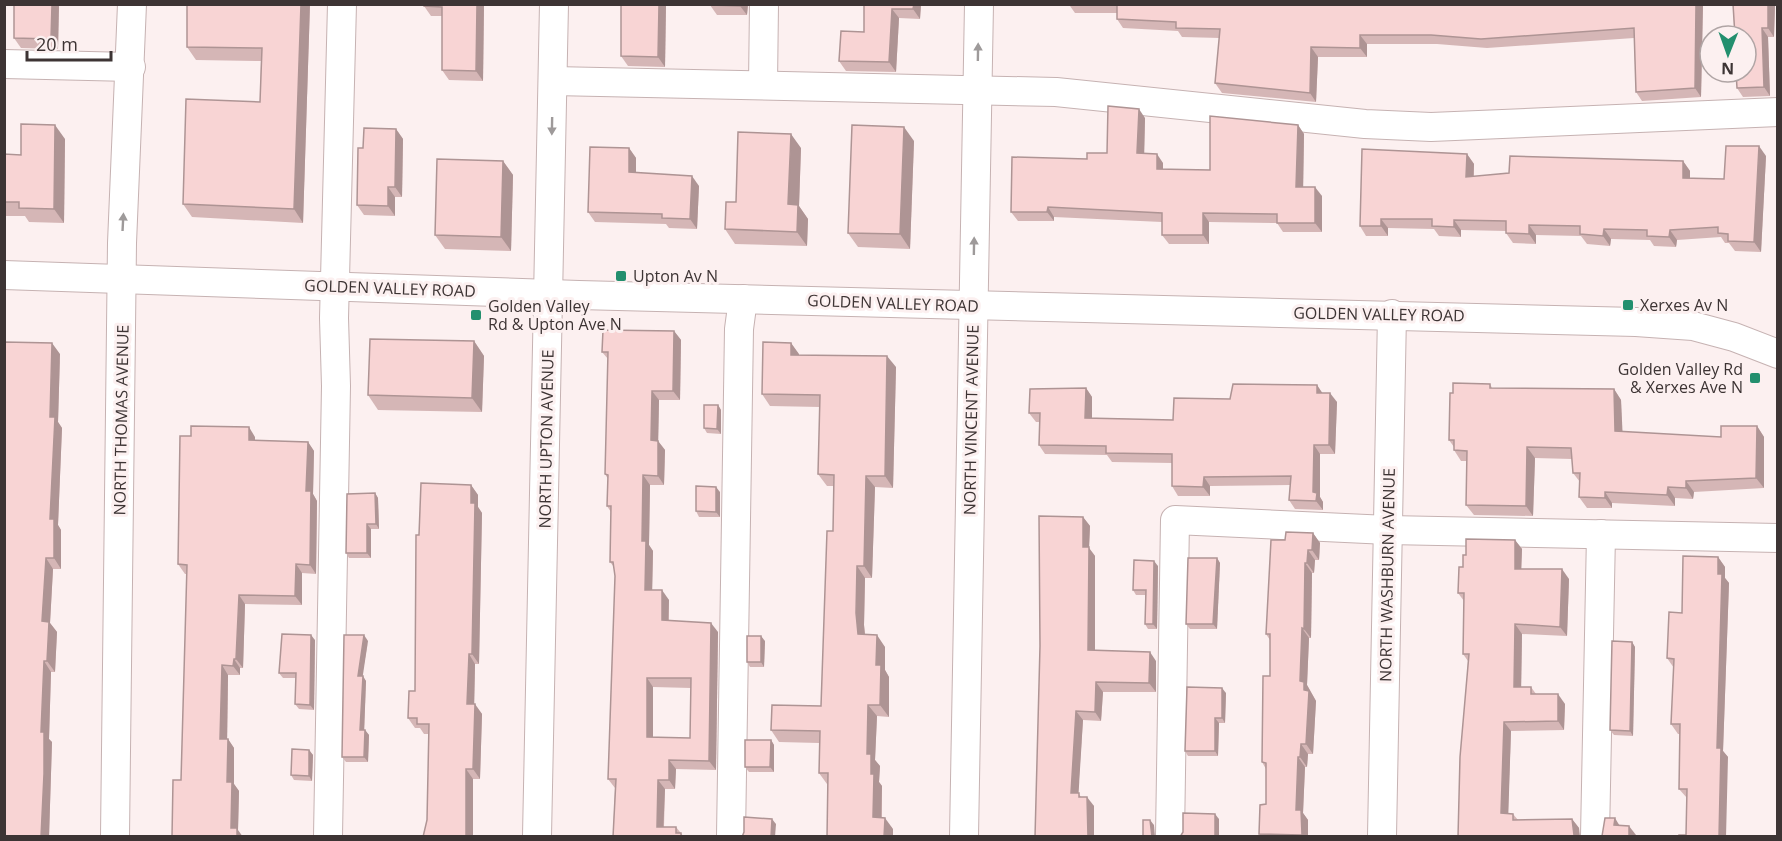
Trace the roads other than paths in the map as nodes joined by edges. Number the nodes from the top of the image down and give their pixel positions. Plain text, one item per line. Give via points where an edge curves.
1 (132, 4) edge
2 (342, 4) edge
3 (554, 4) edge
4 (764, 4) edge
5 (979, 4) edge
6 (4, 64) edge
7 (131, 67) junction
8 (553, 81) junction
9 (763, 86) junction
10 (977, 92) junction
11 (1778, 112) edge
12 (4, 275) edge
13 (122, 280) junction
14 (336, 286) junction
15 (549, 294) junction
16 (743, 299) junction
17 (972, 305) junction
18 (1392, 314) junction
19 (1778, 354) edge
20 (1388, 530) junction
21 (1601, 534) junction
22 (1778, 538) edge
23 (115, 837) edge
24 (328, 837) edge
25 (537, 837) edge
26 (731, 837) edge
27 (964, 837) edge
28 (1170, 837) edge
29 (1382, 837) edge
30 (1595, 837) edge

1 - 7 street, NORTH THOMAS AVENUE
2 - 14 street
3 - 8 street, NORTH UPTON AVENUE
4 - 9 street
10 -> 5 street, NORTH VINCENT AVENUE
6 - 7 street
13 -> 7 street, NORTH THOMAS AVENUE
8 - 9 street
8 -> 15 street, NORTH UPTON AVENUE
9 - 10 street
10 - 11 street via 1056,92 1365,124 1431,127
17 -> 10 street, NORTH VINCENT AVENUE
12 - 13 street, GOLDEN VALLEY ROAD
13 - 14 street, GOLDEN VALLEY ROAD
13 - 23 street, NORTH THOMAS AVENUE
14 - 15 street, GOLDEN VALLEY ROAD
14 - 24 street
15 - 16 street, GOLDEN VALLEY ROAD
15 - 25 street, NORTH UPTON AVENUE
16 - 17 street, GOLDEN VALLEY ROAD
16 - 26 street via 739,329
17 - 18 street, GOLDEN VALLEY ROAD
17 - 27 street, NORTH VINCENT AVENUE
18 - 19 street, GOLDEN VALLEY ROAD via 1693,326
18 - 20 street, NORTH WASHBURN AVENUE
20 - 21 street
20 - 28 street via 1175,520
20 - 29 street, NORTH WASHBURN AVENUE
21 - 22 street
21 - 30 street

